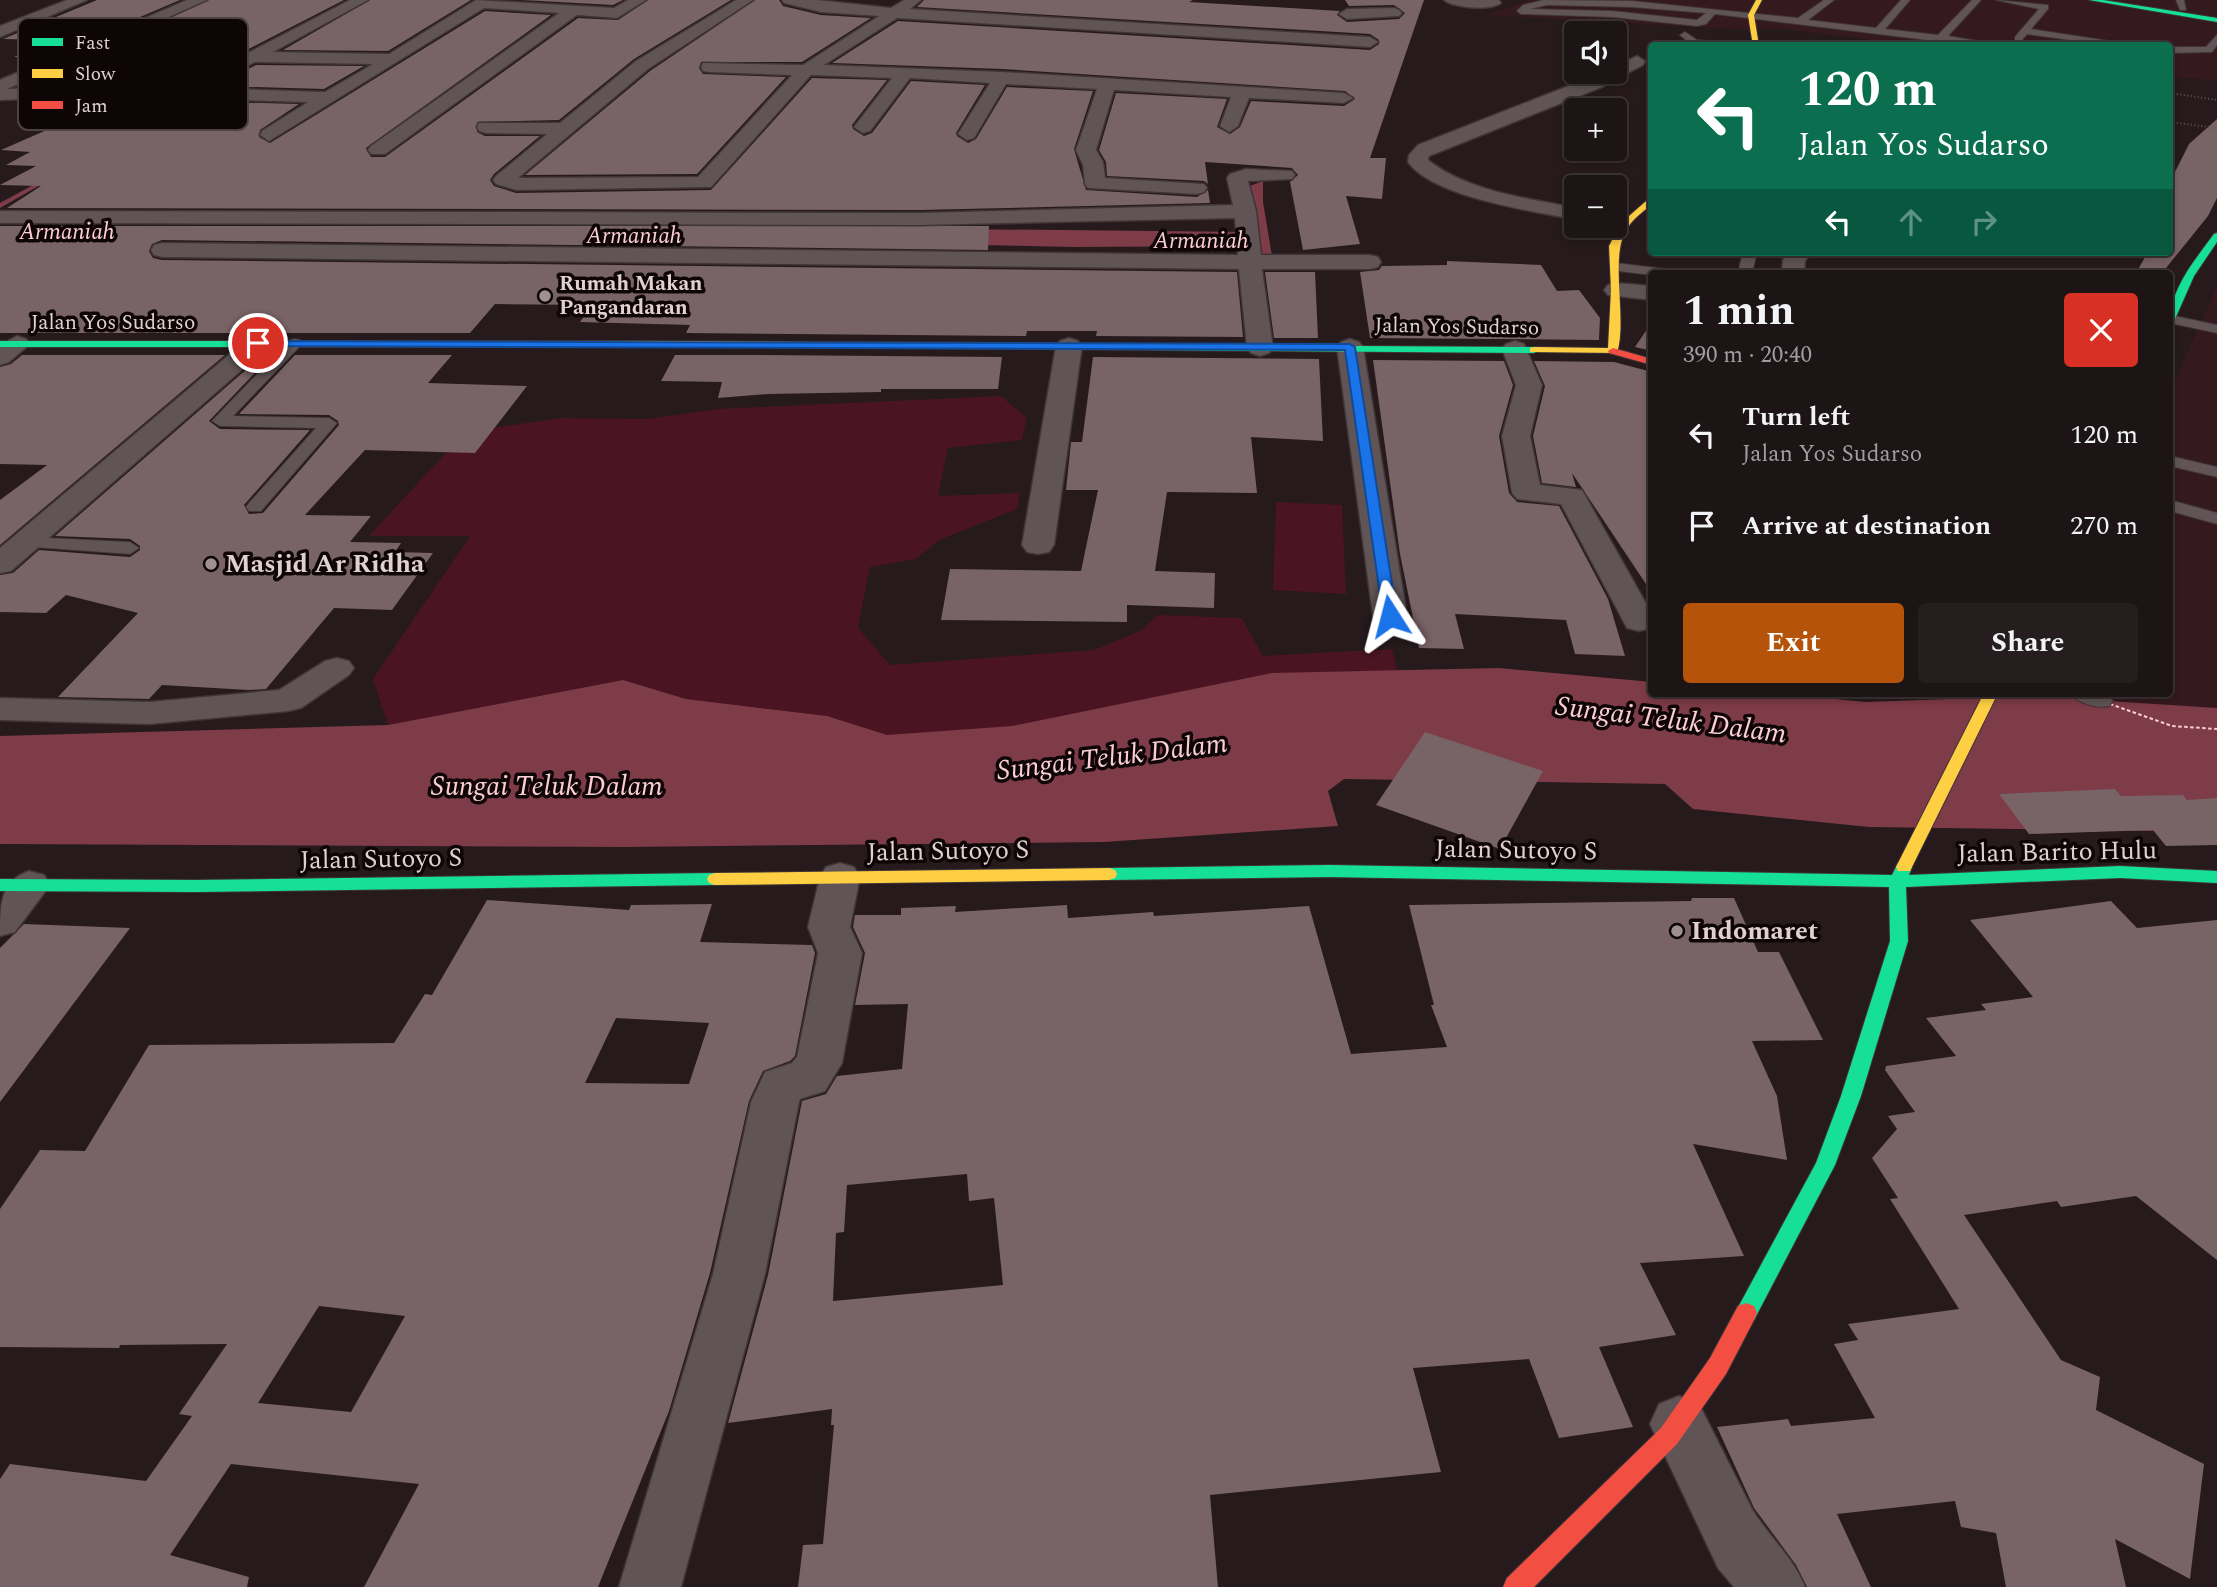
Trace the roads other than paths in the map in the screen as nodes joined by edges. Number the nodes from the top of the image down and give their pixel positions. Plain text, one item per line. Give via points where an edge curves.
1 (80, 0) edge
2 (200, 0) edge
3 (361, 0) edge
4 (639, 0) edge
5 (746, 0) edge
6 (789, 0) edge
7 (914, 0) edge
8 (1384, 0) edge
9 (1451, 0) edge
10 (1706, 0) edge
11 (1759, 0) edge
12 (1830, 0) edge
13 (1906, 0) edge
14 (1977, 0) edge
15 (2000, 0) edge
16 (2092, 0) edge
17 (2136, 0) edge
18 (484, 1) edge
19 (1494, 3) dead end
20 (2182, 4) edge
21 (578, 7) edge
22 (1698, 9) junction
23 (1713, 11) junction
24 (896, 13) junction
25 (2217, 13) edge
26 (1347, 14) dead end
27 (1751, 15) junction
28 (35, 18) edge
29 (158, 18) edge
30 (2217, 20) edge
31 (1800, 21) junction
32 (18, 25) edge
33 (1879, 30) junction
34 (2025, 31) junction
35 (0, 32) edge
36 (1685, 35) dead end
37 (1941, 38) junction
38 (2217, 38) edge
39 (857, 39) junction
40 (883, 40) dead end
41 (1370, 42) dead end
42 (1693, 42) edge
43 (1754, 42) edge
44 (1972, 42) edge
45 (2015, 42) edge
46 (2108, 42) edge
47 (2173, 50) edge
48 (251, 57) junction
49 (248, 59) edge
50 (393, 59) junction
51 (1637, 61) dead end
52 (709, 67) dead end
53 (806, 70) junction
54 (905, 73) junction
55 (1002, 77) junction
56 (18, 78) edge
57 (1108, 83) junction
58 (0, 86) edge
59 (1242, 92) junction
60 (18, 94) edge
61 (0, 95) edge
62 (248, 95) edge
63 (328, 97) junction
64 (1344, 98) dead end
65 (1229, 126) dead end
66 (486, 127) dead end
67 (863, 127) dead end
68 (562, 130) junction
69 (967, 134) dead end
70 (269, 135) dead end
71 (378, 150) dead end
72 (1285, 175) dead end
73 (568, 184) junction
74 (1224, 188) junction
75 (1648, 202) edge
76 (1564, 211) edge
77 (0, 217) edge
78 (552, 219) junction
79 (1627, 219) edge
80 (1247, 238) junction
81 (1616, 238) edge
82 (2214, 245) edge
83 (162, 250) dead end
84 (1370, 262) dead end
85 (1648, 275) edge
86 (1615, 279) junction
87 (1648, 291) edge
88 (2173, 312) edge
89 (2173, 320) edge
90 (2217, 329) edge
91 (258, 343) junction
92 (295, 343) junction
93 (1069, 345) junction
94 (1350, 347) junction
95 (6, 348) edge
96 (1260, 348) junction
97 (1515, 349) junction
98 (1613, 351) junction
99 (1648, 361) edge
100 (2173, 462) edge
101 (2217, 472) edge
102 (2173, 473) edge
103 (2217, 481) edge
104 (2173, 506) edge
105 (255, 507) dead end
106 (2217, 519) edge
107 (26, 542) junction
108 (1038, 545) dead end
109 (130, 548) dead end
110 (0, 564) edge
111 (1390, 616) dead end
112 (1639, 621) dead end
113 (337, 668) dead end
114 (1989, 697) edge
115 (2091, 697) edge
116 (2102, 701) dead end
117 (0, 709) edge
118 (840, 877) junction
119 (2217, 877) edge
120 (1898, 881) junction
121 (14, 885) edge
122 (0, 921) edge
123 (1679, 1424) junction
124 (1537, 1579) edge
125 (650, 1587) edge
126 (1774, 1587) edge

1 - 28 street
2 - 29 street
3 - 48 street
4 - 21 street via 617,13
5 - 68 street via 642,65
6 - 24 street
7 - 24 street
8 - 26 street via 1399,20
9 - 19 street
10 - 22 lane
11 - 27 main road
12 - 31 lane
13 - 33 lane
14 - 37 lane
15 - 34 lane via 2045,7
16 - 30 main road
17 - 20 main road
18 - 21 street
18 - 50 street
20 - 25 main road
21 - 71 street
22 - 23 lane
22 - 23 lane via 1547,2 1521,10 1689,23 1703,22
23 - 27 lane
24 - 39 street
24 - 41 street
27 - 31 lane
27 - 43 main road
31 - 33 lane
32 - 35 street
33 - 37 lane
34 - 45 lane
34 - 46 lane
36 - 42 lane
37 - 44 lane
38 - 47 lane via 2209,50
39 - 40 street
39 - 53 street
48 - 49 street
48 - 50 street
50 - 63 street
51 - 76 street via 1596,83 1419,155 1424,168 1455,183
52 - 53 street
53 - 54 street
53 - 73 street via 704,183
54 - 55 street
54 - 67 street
55 - 57 street
55 - 69 street
56 - 58 street
57 - 59 street
57 - 74 street via 1086,150 1093,162 1095,184
59 - 64 street
59 - 65 street
60 - 61 street
62 - 63 street
63 - 70 street
66 - 68 street
68 - 73 street via 503,180
72 - 74 street via 1241,176
73 - 78 street
74 - 80 street
75 - 79 main road
77 - 78 street
78 - 80 street via 920,219
80 - 83 street
80 - 84 street
80 - 96 street
81 - 86 main road
82 - 88 main road via 2189,276
85 - 86 lane
86 - 87 street
86 - 98 main road
89 - 90 lane
91 - 92 main road, Jalan Yos Sudarso
91 - 95 main road, Jalan Yos Sudarso
91 - 107 street
92 - 93 main road, Jalan Yos Sudarso
92 - 105 lane via 220,421 330,423
93 - 96 main road, Jalan Yos Sudarso
93 - 108 street
94 - 96 main road, Jalan Yos Sudarso
94 - 97 main road, Jalan Yos Sudarso
94 - 111 street
97 - 98 main road, Jalan Yos Sudarso
97 - 112 street via 1529,385 1516,436 1527,493 1572,496
98 - 99 main road, Jalan Yos Sudarso
100 - 101 lane
102 - 103 lane
104 - 106 lane
107 - 109 lane
107 - 110 street
113 - 117 street via 288,700 150,713
114 - 120 main road
115 - 116 lane
118 - 120 main road, Jalan Sutoyo S via 1330,871
118 - 121 main road, Jalan Sutoyo S
118 - 125 street via 829,928 840,953 819,1063 808,1078 782,1085 775,1102 739,1274
119 - 120 main road, Jalan Barito Hulu via 2120,872
120 - 123 main road via 1899,942 1825,1165 1718,1366
121 - 122 street
123 - 124 main road
123 - 126 street via 1740,1546

